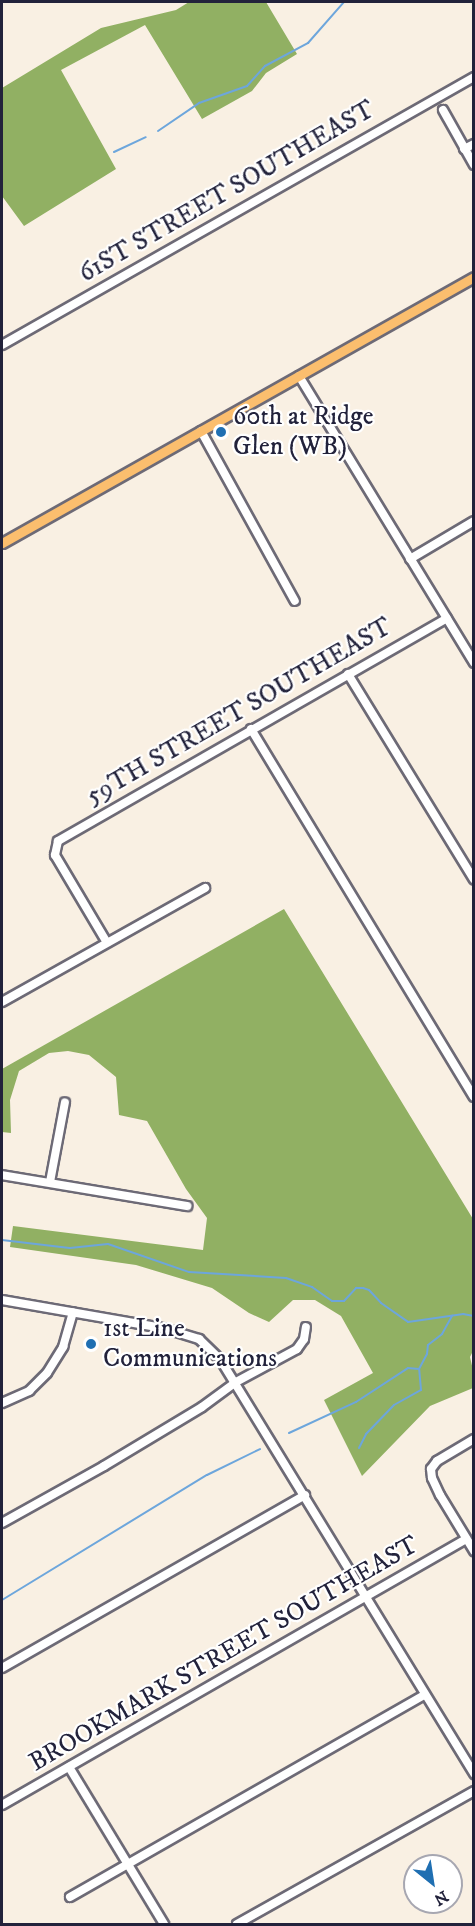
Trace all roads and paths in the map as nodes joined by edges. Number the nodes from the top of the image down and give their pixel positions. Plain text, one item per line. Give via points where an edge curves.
1 (474, 77) edge
2 (443, 110) dead end
3 (474, 144) edge
4 (464, 149) junction
5 (474, 165) edge
6 (474, 277) edge
7 (2, 345) edge
8 (299, 376) junction
9 (201, 431) junction
10 (474, 521) edge
11 (2, 543) edge
12 (410, 559) junction
13 (295, 601) dead end
14 (447, 618) junction
15 (474, 663) edge
16 (348, 674) junction
17 (251, 729) junction
18 (474, 880) edge
19 (205, 888) dead end
20 (106, 941) junction
21 (3, 998) edge
22 (474, 1097) edge
23 (65, 1102) dead end
24 (2, 1175) edge
25 (50, 1182) junction
26 (187, 1206) dead end
27 (2, 1300) edge
28 (73, 1312) junction
29 (306, 1327) dead end
30 (236, 1382) junction
31 (2, 1403) edge
32 (474, 1439) edge
33 (305, 1495) junction
34 (2, 1523) edge
35 (466, 1539) junction
36 (474, 1551) edge
37 (367, 1597) junction
38 (2, 1668) edge
39 (424, 1695) junction
40 (69, 1767) junction
41 (474, 1774) edge
42 (474, 1791) edge
43 (2, 1805) edge
44 (128, 1863) junction
45 (70, 1898) dead end
46 (164, 1924) edge
47 (237, 1924) edge

1 - 7 street, 61ST STREET SOUTHEAST
2 - 4 street
3 - 4 street
4 - 5 street
6 - 8 main road
8 - 9 main road
8 - 12 street
9 - 11 main road
9 - 13 street
10 - 12 street
12 - 14 street
14 - 15 street
14 - 16 street, 59TH STREET SOUTHEAST
16 - 17 street, 59TH STREET SOUTHEAST
16 - 18 street
17 - 20 street, 59TH STREET SOUTHEAST via 58,841 55,855 59,864
17 - 22 street
19 - 20 street
20 - 21 street
23 - 25 street
24 - 25 street
25 - 26 street
27 - 28 street
28 - 30 street via 163,1328 199,1339
28 - 31 street via 63,1347 47,1373 29,1391
29 - 30 street via 297,1348
30 - 33 street
30 - 34 street via 182,1419
32 - 35 street via 437,1461 431,1469 432,1478
33 - 37 street
33 - 38 street
35 - 36 street
35 - 37 street, BROOKMARK STREET SOUTHEAST
37 - 39 street
37 - 40 street, BROOKMARK STREET SOUTHEAST
39 - 41 street
39 - 44 street
40 - 43 street, BROOKMARK STREET SOUTHEAST
40 - 44 street
42 - 47 street
44 - 45 street
44 - 46 street

